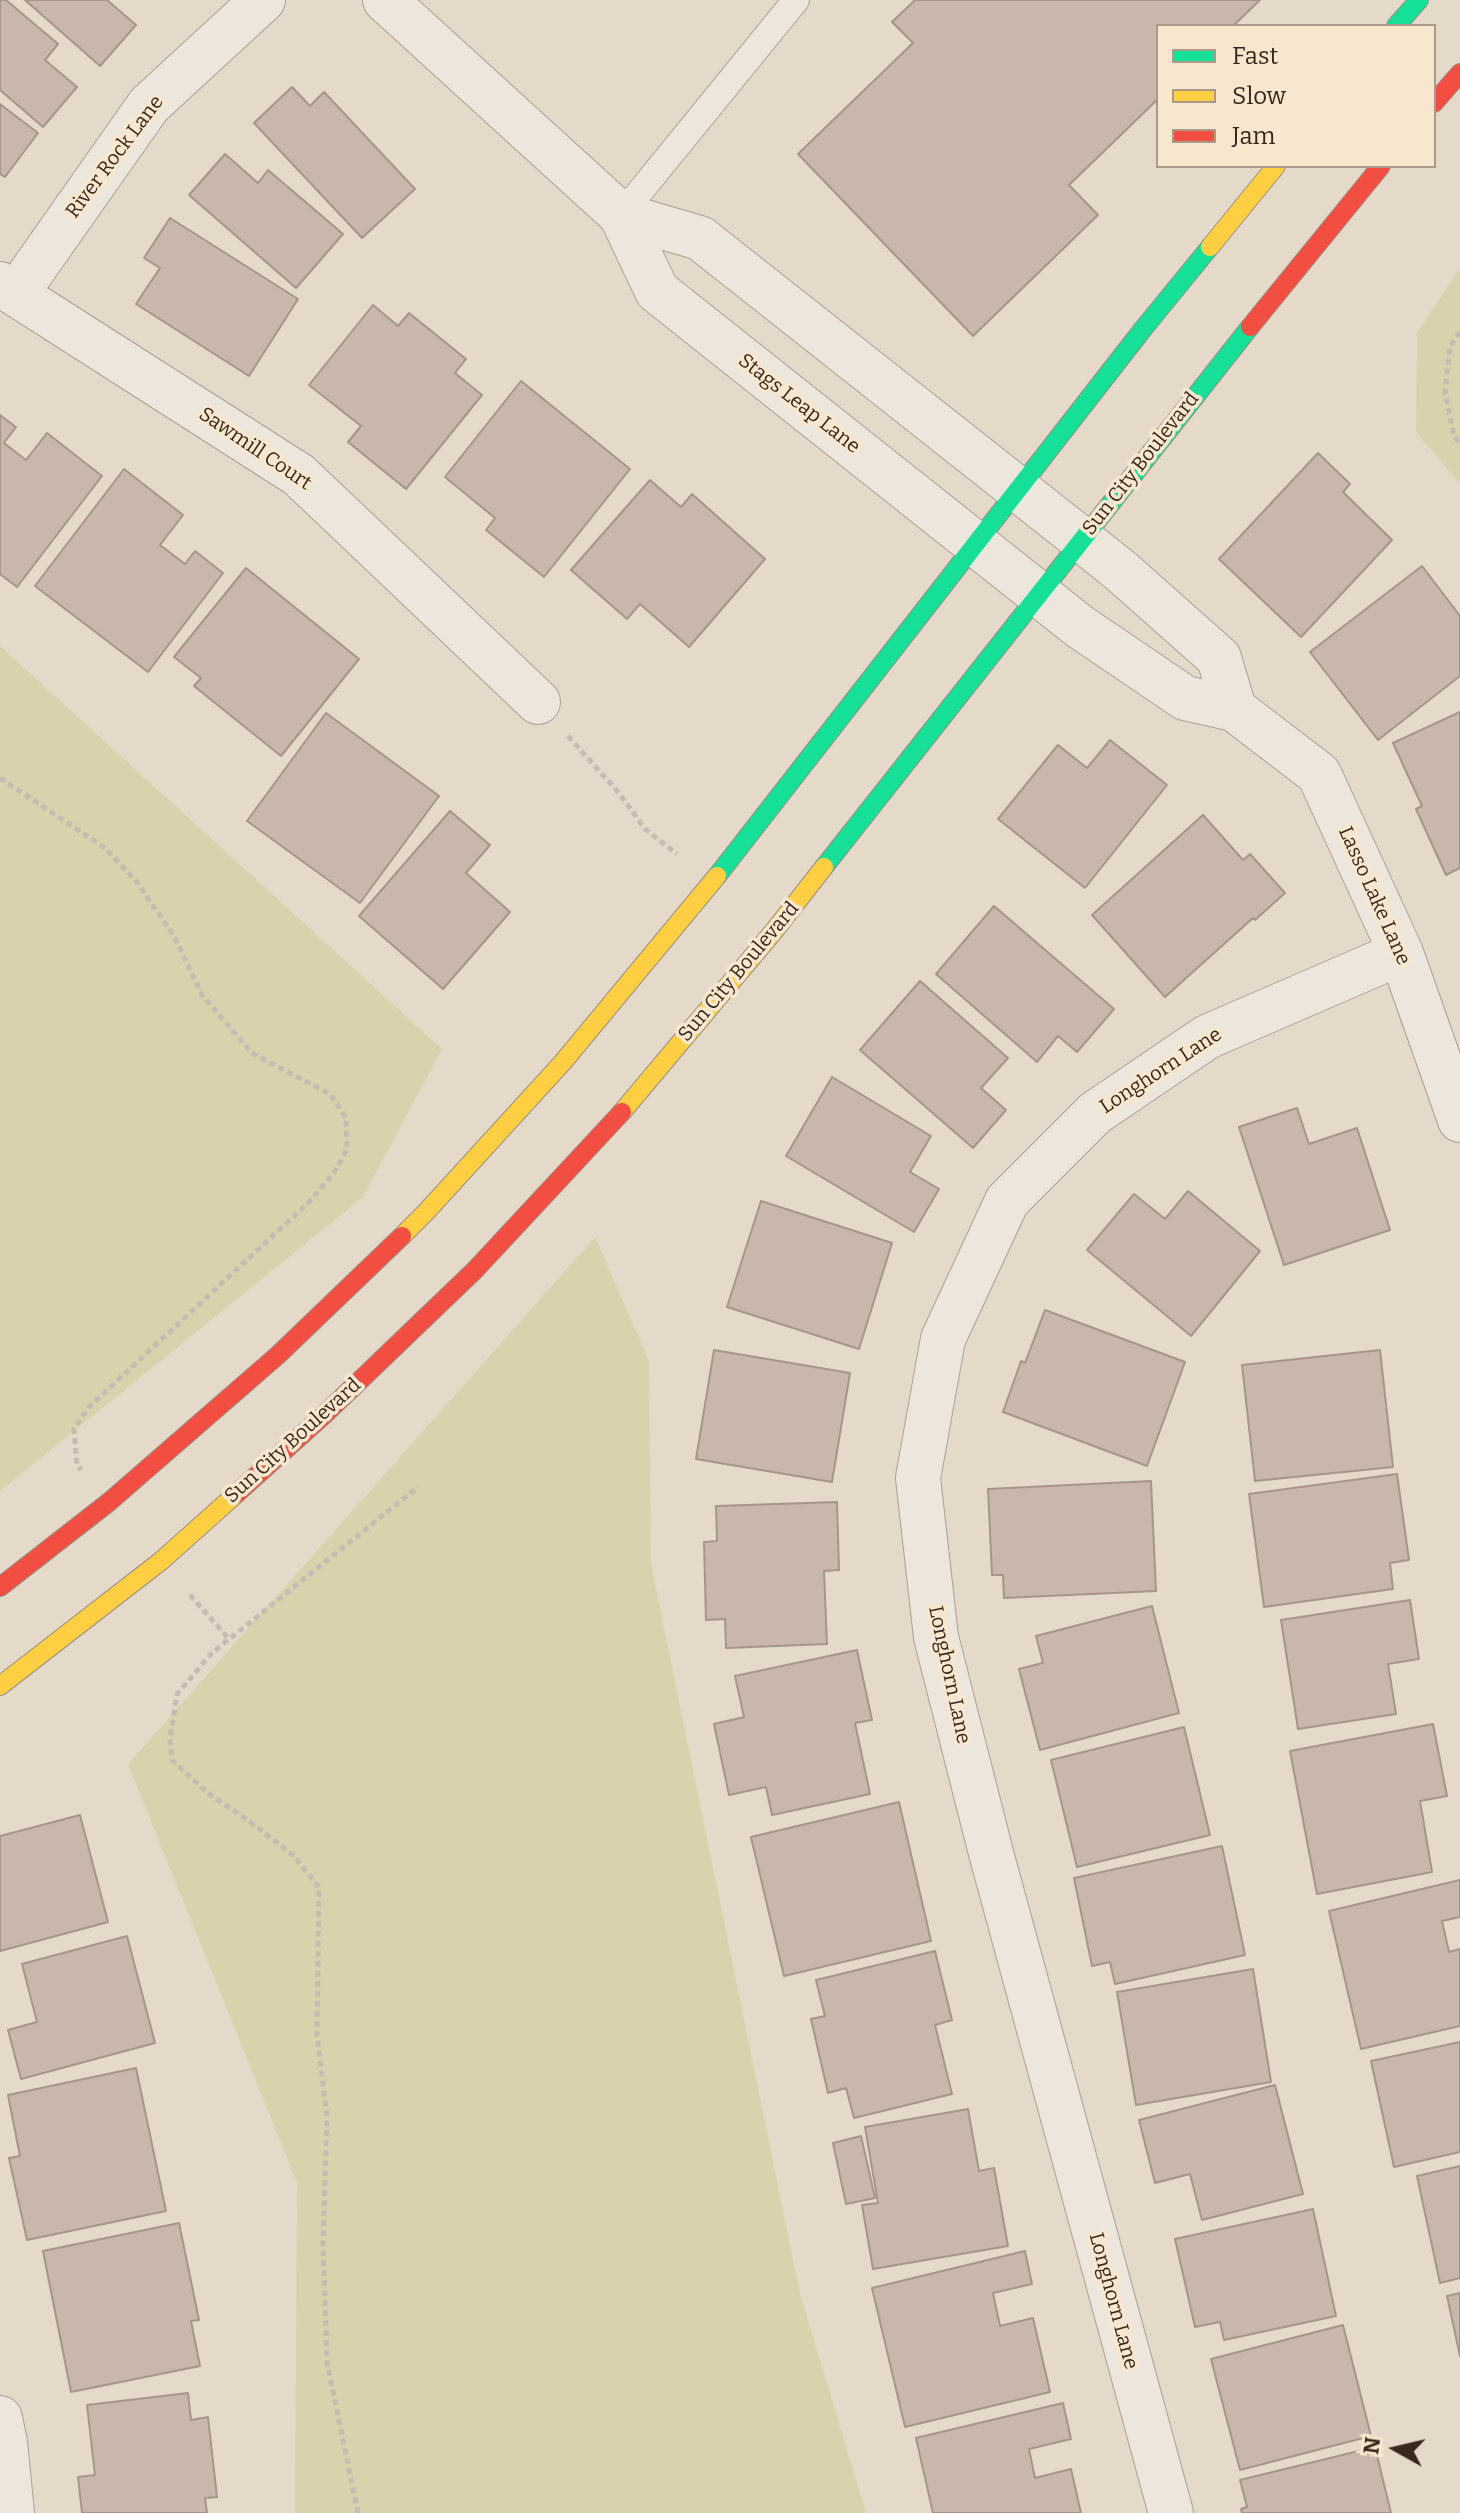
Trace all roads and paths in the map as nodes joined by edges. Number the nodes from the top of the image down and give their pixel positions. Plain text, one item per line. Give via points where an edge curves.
1 (263, 0) edge
2 (385, 0) edge
3 (796, 0) edge
4 (1419, 0) edge
5 (1398, 24) edge
6 (1460, 73) edge
7 (1436, 101) edge
8 (1274, 168) edge
9 (1379, 168) edge
10 (621, 215) junction
11 (8, 289) edge
12 (1460, 332) edge
13 (1460, 444) edge
14 (1050, 514) junction
15 (1007, 569) junction
16 (538, 702) joint
17 (1234, 709) junction
18 (0, 778) edge
19 (713, 882) junction
20 (1401, 953) junction
21 (1460, 1120) edge
22 (77, 1465) dead end
23 (418, 1487) dead end
24 (0, 1587) edge
25 (0, 1686) edge
26 (0, 2418) edge
27 (12, 2513) edge
28 (358, 2513) edge
29 (1171, 2513) edge

1 - 11 street, River Rock Lane via 149,105
2 - 10 street, Stags Leap Lane
3 - 10 lane
4 - 5 street
6 - 7 street
8 - 14 street, Sun City Boulevard via 1133,341
9 - 14 street, Sun City Boulevard via 1226,355
10 - 14 street, Stags Leap Lane via 700,238
10 - 15 street, Stags Leap Lane via 657,291
11 - 16 street, Sawmill Court via 299,475
12 - 13 path via 1450,346 1445,393
14 - 15 street, Sun City Boulevard
14 - 15 street, Sun City Boulevard
14 - 17 street via 1219,658
15 - 17 street, Lasso Lake Lane via 1185,698
15 - 19 street, Sun City Boulevard
15 - 25 street, Sun City Boulevard via 774,931 617,1118 475,1270 325,1414 161,1561
16 - 19 path via 645,829
17 - 20 street, Lasso Lake Lane via 1319,774
18 - 22 path via 105,848 136,881 174,936 202,995 252,1053 330,1094 346,1118 347,1149 317,1193 89,1407 74,1429
19 - 24 street, Sun City Boulevard via 563,1062 426,1212 254,1376 109,1502
20 - 21 street, Lasso Lake Lane
20 - 29 street, Longhorn Lane via 1207,1037 1095,1113 1007,1201 943,1339 918,1478 936,1637
23 - 28 path via 212,1653 177,1694 170,1739 172,1760 293,1855 319,1887 317,2034 327,2118 327,2362
26 - 27 street

